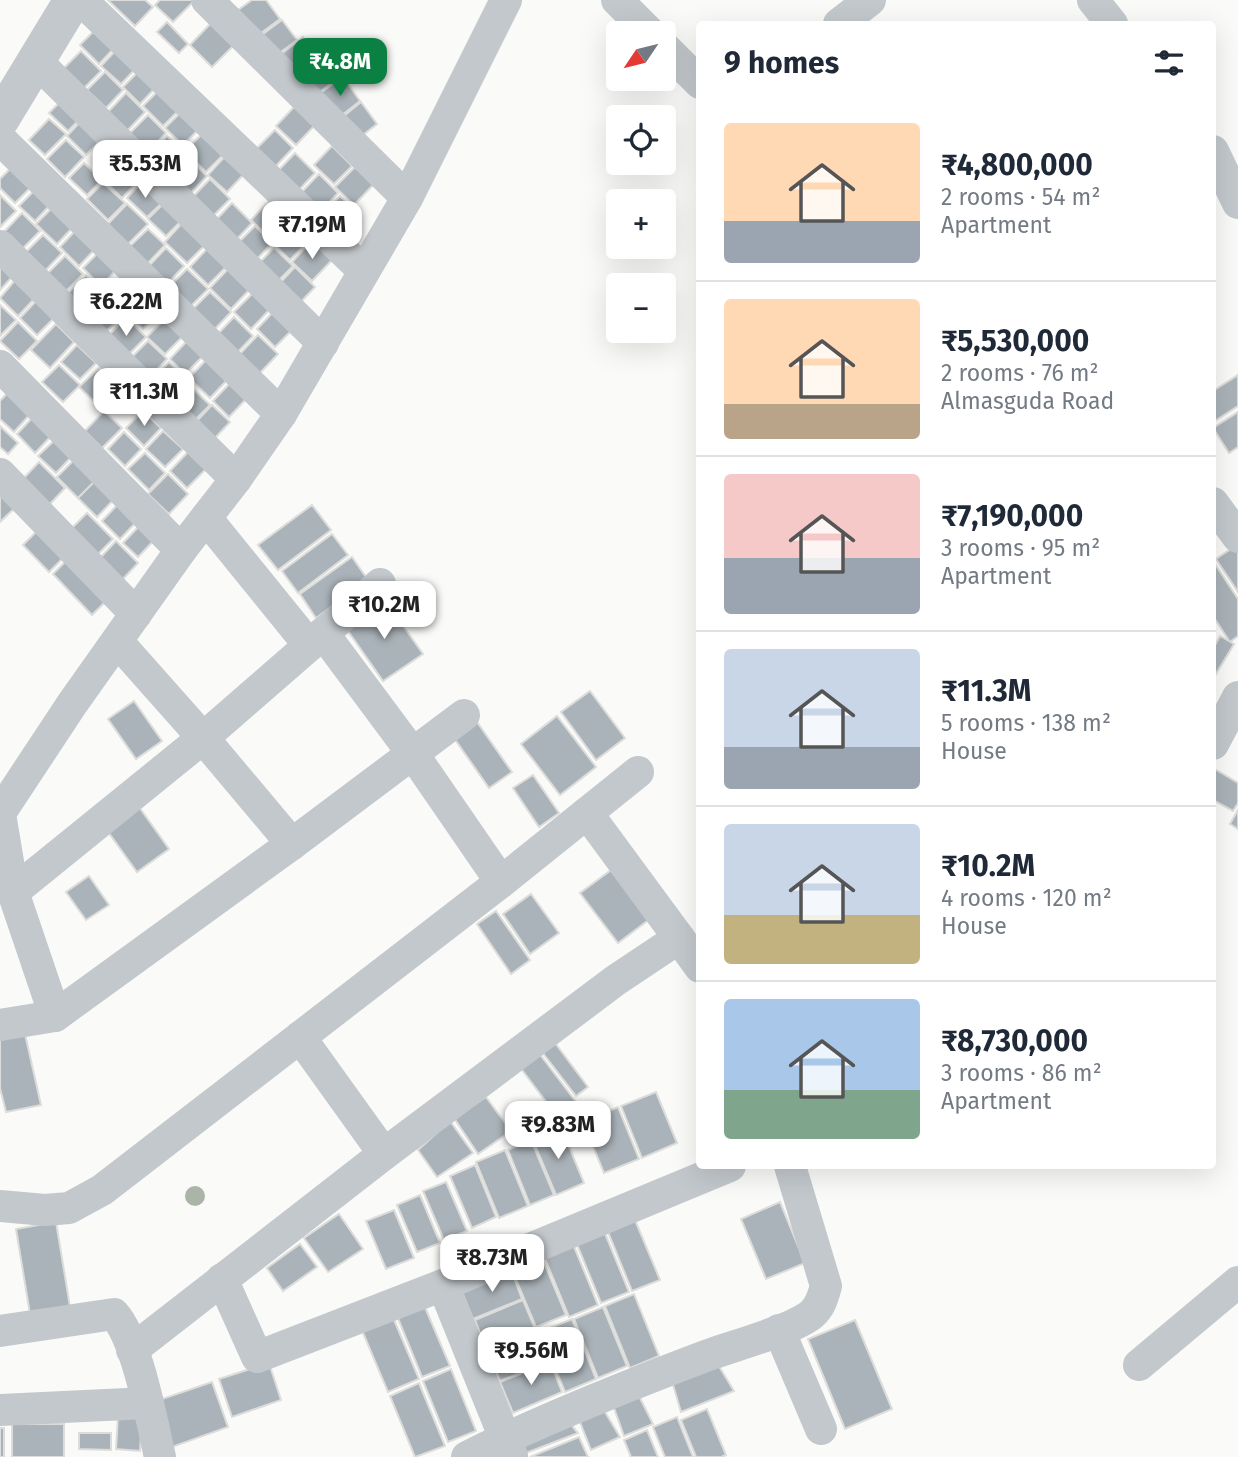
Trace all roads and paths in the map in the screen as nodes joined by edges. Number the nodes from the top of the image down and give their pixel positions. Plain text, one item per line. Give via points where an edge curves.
1 (73, 0) edge
2 (81, 0) edge
3 (207, 0) edge
4 (506, 0) edge
5 (870, 0) edge
6 (1093, 0) edge
7 (843, 21) edge
8 (1110, 21) edge
9 (676, 59) edge
10 (36, 61) junction
11 (696, 79) edge
12 (0, 120) edge
13 (0, 139) edge
14 (1216, 157) edge
15 (407, 198) junction
16 (1238, 203) edge
17 (0, 246) edge
18 (364, 271) junction
19 (323, 343) junction
20 (0, 366) edge
21 (281, 414) junction
22 (0, 474) edge
23 (236, 479) junction
24 (1216, 507) edge
25 (206, 518) junction
26 (1238, 537) edge
27 (181, 550) junction
28 (380, 584) dead end
29 (136, 614) junction
30 (316, 639) junction
31 (117, 641) junction
32 (1238, 697) edge
33 (464, 715) dead end
34 (203, 738) junction
35 (1216, 738) edge
36 (414, 754) junction
37 (638, 772) dead end
38 (0, 813) edge
39 (587, 813) junction
40 (292, 844) junction
41 (501, 881) junction
42 (13, 892) junction
43 (678, 938) junction
44 (696, 962) edge
45 (55, 1016) junction
46 (0, 1025) edge
47 (300, 1037) junction
48 (384, 1154) junction
49 (723, 1169) edge
50 (791, 1169) edge
51 (0, 1206) edge
52 (222, 1279) junction
53 (1238, 1282) edge
54 (443, 1285) junction
55 (779, 1329) junction
56 (0, 1331) edge
57 (132, 1350) junction
58 (1139, 1365) dead end
59 (148, 1403) junction
60 (0, 1410) edge
61 (821, 1429) dead end
62 (509, 1448) edge
63 (160, 1457) edge
64 (467, 1457) edge

1 - 10 street
2 - 18 street
3 - 15 street
4 - 15 street
5 - 7 street
6 - 8 street
9 - 11 street
10 - 12 street
10 - 19 street
13 - 21 street
14 - 16 street
15 - 18 street
17 - 23 street
18 - 19 street
19 - 21 street
20 - 27 street
21 - 23 street
22 - 29 street
23 - 25 street
24 - 26 street
25 - 27 street
25 - 30 street
27 - 29 street
28 - 30 street
29 - 31 street
30 - 34 street
30 - 36 street
31 - 34 street
31 - 38 street
32 - 35 street
33 - 36 street
34 - 40 street
34 - 42 street
36 - 40 street
36 - 41 street
37 - 39 street
38 - 42 street
39 - 41 street
39 - 43 street
40 - 45 street
41 - 47 street
42 - 45 street
43 - 44 street
43 - 48 street
45 - 46 street
47 - 48 street
47 - 51 street via 102,1190 69,1208
48 - 52 street
49 - 54 street
50 - 55 street via 826,1286 821,1303 811,1314
52 - 54 street via 257,1357
52 - 57 street
53 - 58 street
54 - 62 street
55 - 61 street
55 - 62 street via 702,1357
56 - 57 street via 114,1314
57 - 59 street
59 - 60 street
59 - 63 street
62 - 64 street

